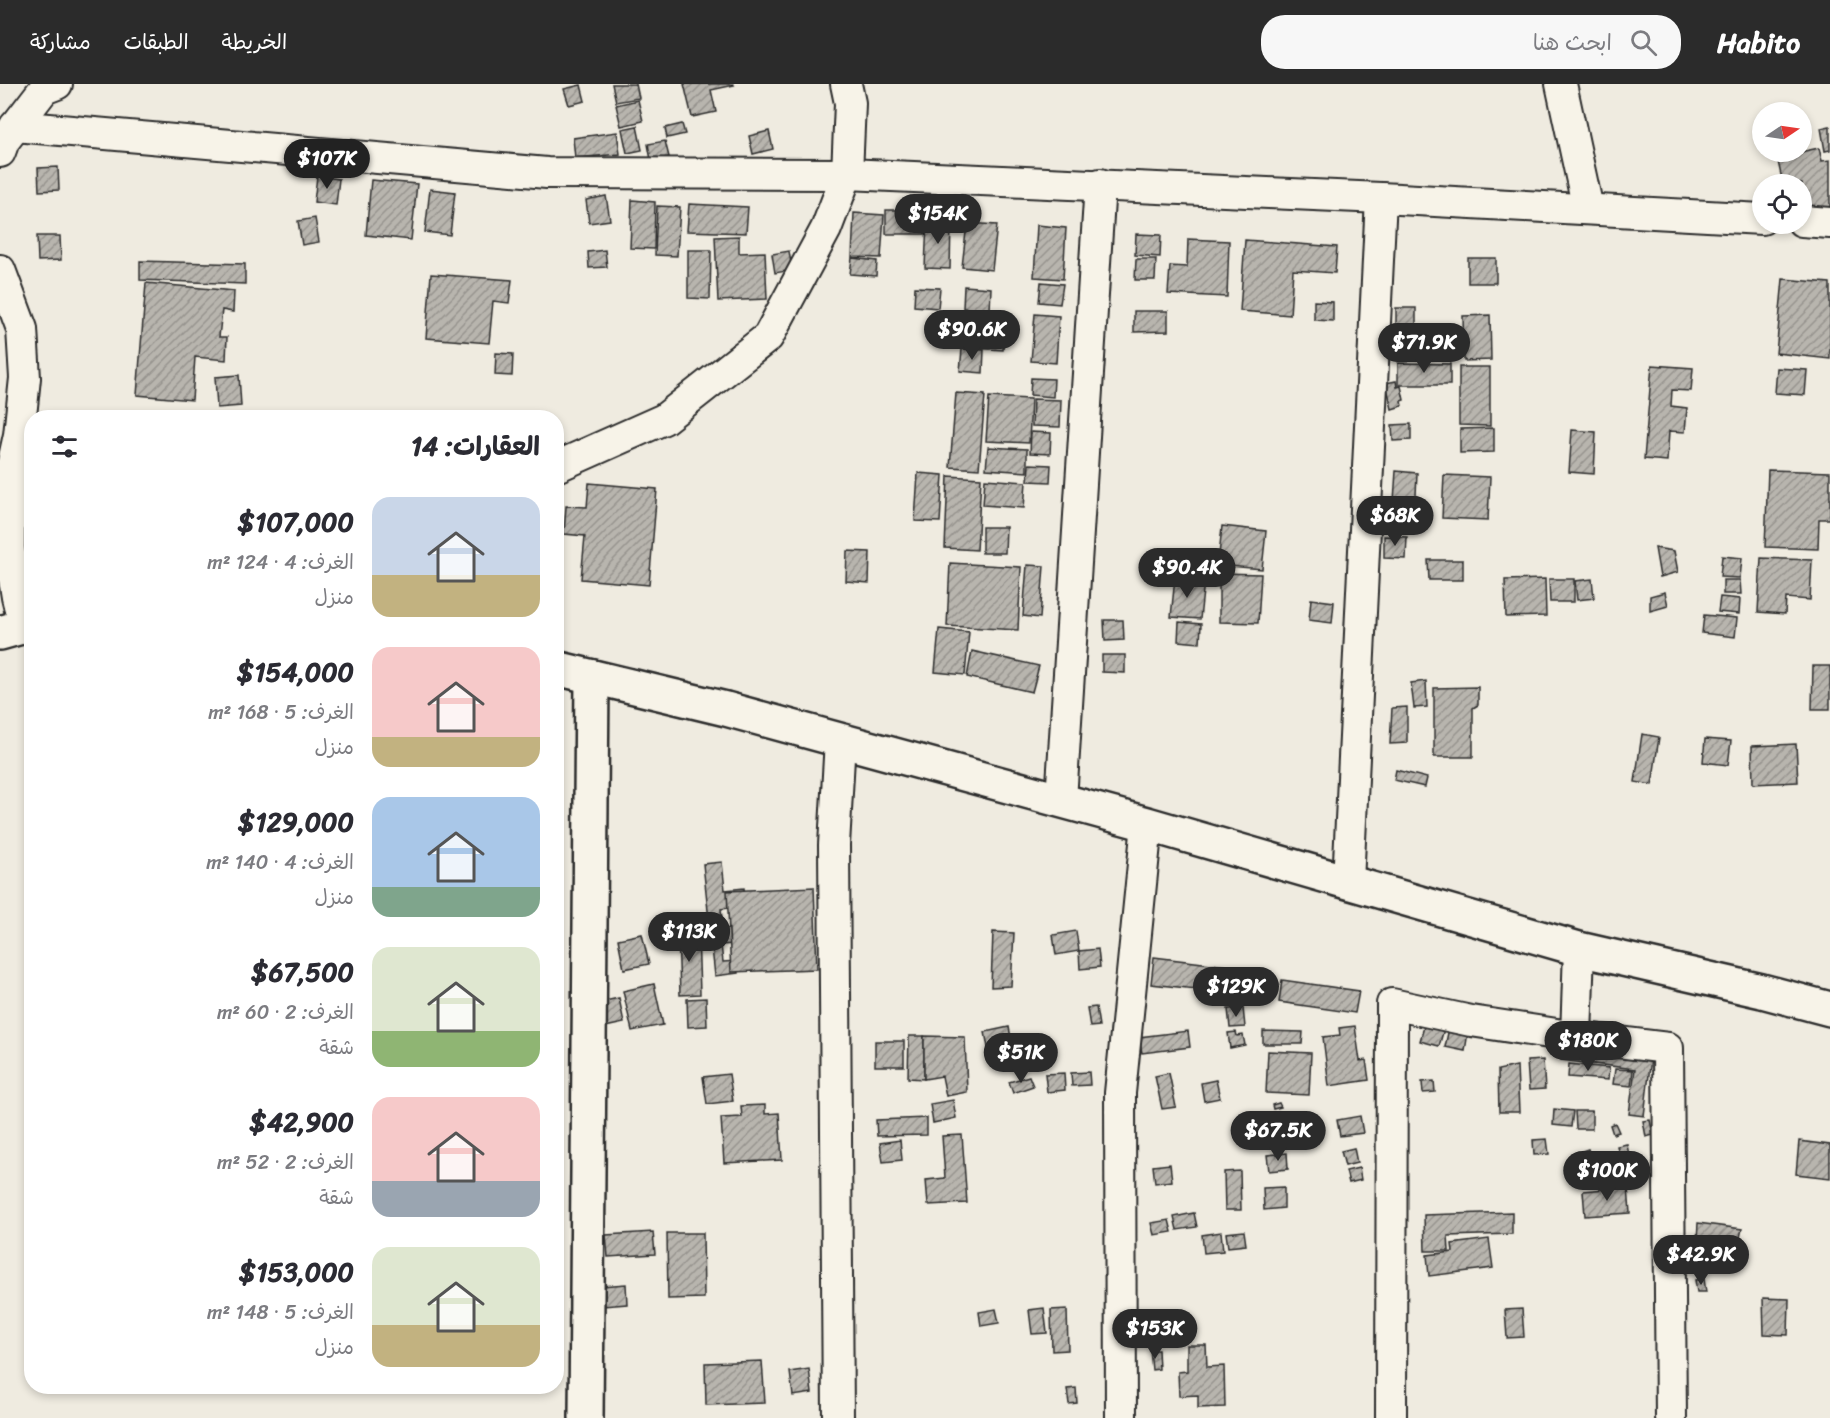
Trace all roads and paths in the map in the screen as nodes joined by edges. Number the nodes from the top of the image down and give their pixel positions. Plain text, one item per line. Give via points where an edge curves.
1 (57, 84) edge
2 (846, 84) edge
3 (1561, 84) edge
4 (15, 126) junction
5 (0, 152) edge
6 (847, 174) junction
7 (1101, 184) junction
8 (1381, 198) junction
9 (1588, 209) junction
10 (1752, 218) edge
11 (1812, 222) edge
12 (1830, 223) edge
13 (0, 270) edge
14 (564, 463) edge
15 (18, 628) edge
16 (564, 670) edge
17 (592, 677) junction
18 (840, 740) junction
19 (1060, 800) junction
20 (1147, 824) junction
21 (1348, 882) junction
22 (1579, 949) junction
23 (1830, 1010) edge
24 (1576, 1037) junction
25 (586, 1418) edge
26 (838, 1418) edge
27 (1122, 1418) edge
28 (1390, 1418) edge
29 (1671, 1418) edge

1 - 4 street via 44,89
2 - 6 street via 850,103
3 - 9 street
4 - 5 street
4 - 6 street via 547,173
6 - 7 street
6 - 14 street via 826,229 768,337 664,419
7 - 8 street
7 - 19 street
8 - 9 street
8 - 21 street
9 - 10 street
11 - 12 street
13 - 15 street via 22,329 25,378 10,476 9,548
16 - 17 main road
17 - 18 main road
17 - 25 main road
18 - 19 main road
18 - 26 street via 834,845
19 - 20 main road
20 - 21 main road
20 - 27 street via 1120,1093
21 - 22 main road
22 - 23 main road
22 - 24 street
24 - 28 street via 1392,1005
24 - 29 street via 1668,1048

